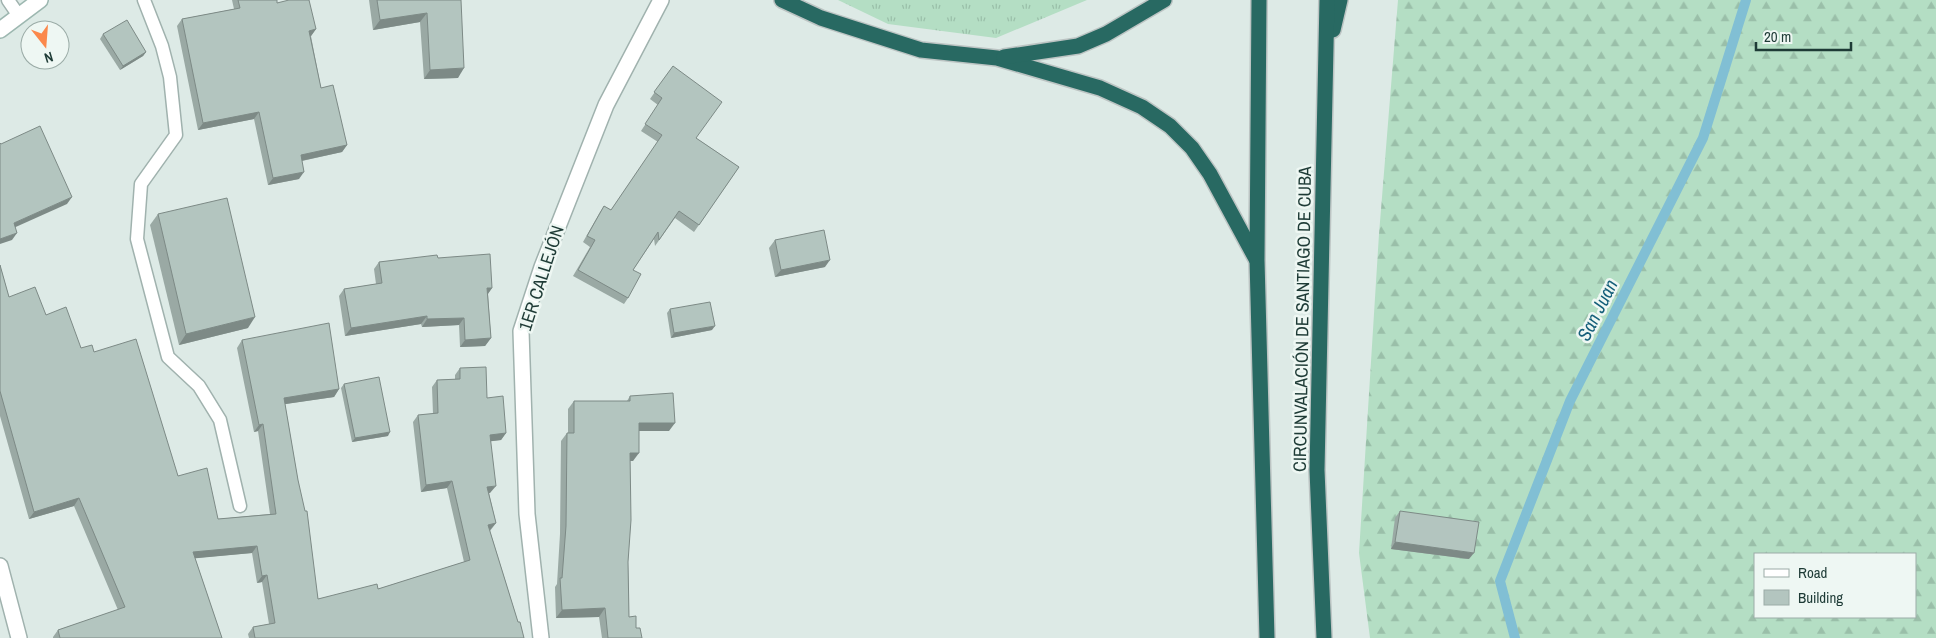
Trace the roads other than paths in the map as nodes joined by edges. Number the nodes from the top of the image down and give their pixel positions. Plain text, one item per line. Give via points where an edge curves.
1 (8, 0) edge
2 (40, 0) edge
3 (144, 0) edge
4 (661, 0) edge
5 (782, 0) edge
6 (1164, 0) edge
7 (1260, 0) edge
8 (1327, 0) edge
9 (1340, 0) edge
10 (19, 16) junction
11 (0, 30) edge
12 (1327, 56) junction
13 (997, 58) junction
14 (1257, 260) junction
15 (240, 506) dead end
16 (0, 566) edge
17 (19, 638) edge
18 (541, 638) edge
19 (1267, 638) edge
20 (1324, 638) edge

1 - 10 lane
2 - 10 street
3 - 15 lane via 170,77 176,135 141,184 138,239 168,357 199,386 220,420
4 - 18 street, 1ER CALLEJÓN via 606,105 542,266 521,331 527,514
5 - 13 highway via 821,18 921,50
6 - 13 highway via 1106,34 1078,46
7 - 14 highway, CIRCUNVALACIÓN DE SANTIAGO DE CUBA
8 - 12 highway, CIRCUNVALACIÓN DE SANTIAGO DE CUBA
9 - 12 highway
10 - 11 street
12 - 20 highway, CIRCUNVALACIÓN DE SANTIAGO DE CUBA via 1317,470
13 - 14 highway via 1100,88 1142,107 1170,126 1192,148 1210,174
14 - 19 highway, CIRCUNVALACIÓN DE SANTIAGO DE CUBA
16 - 17 street

